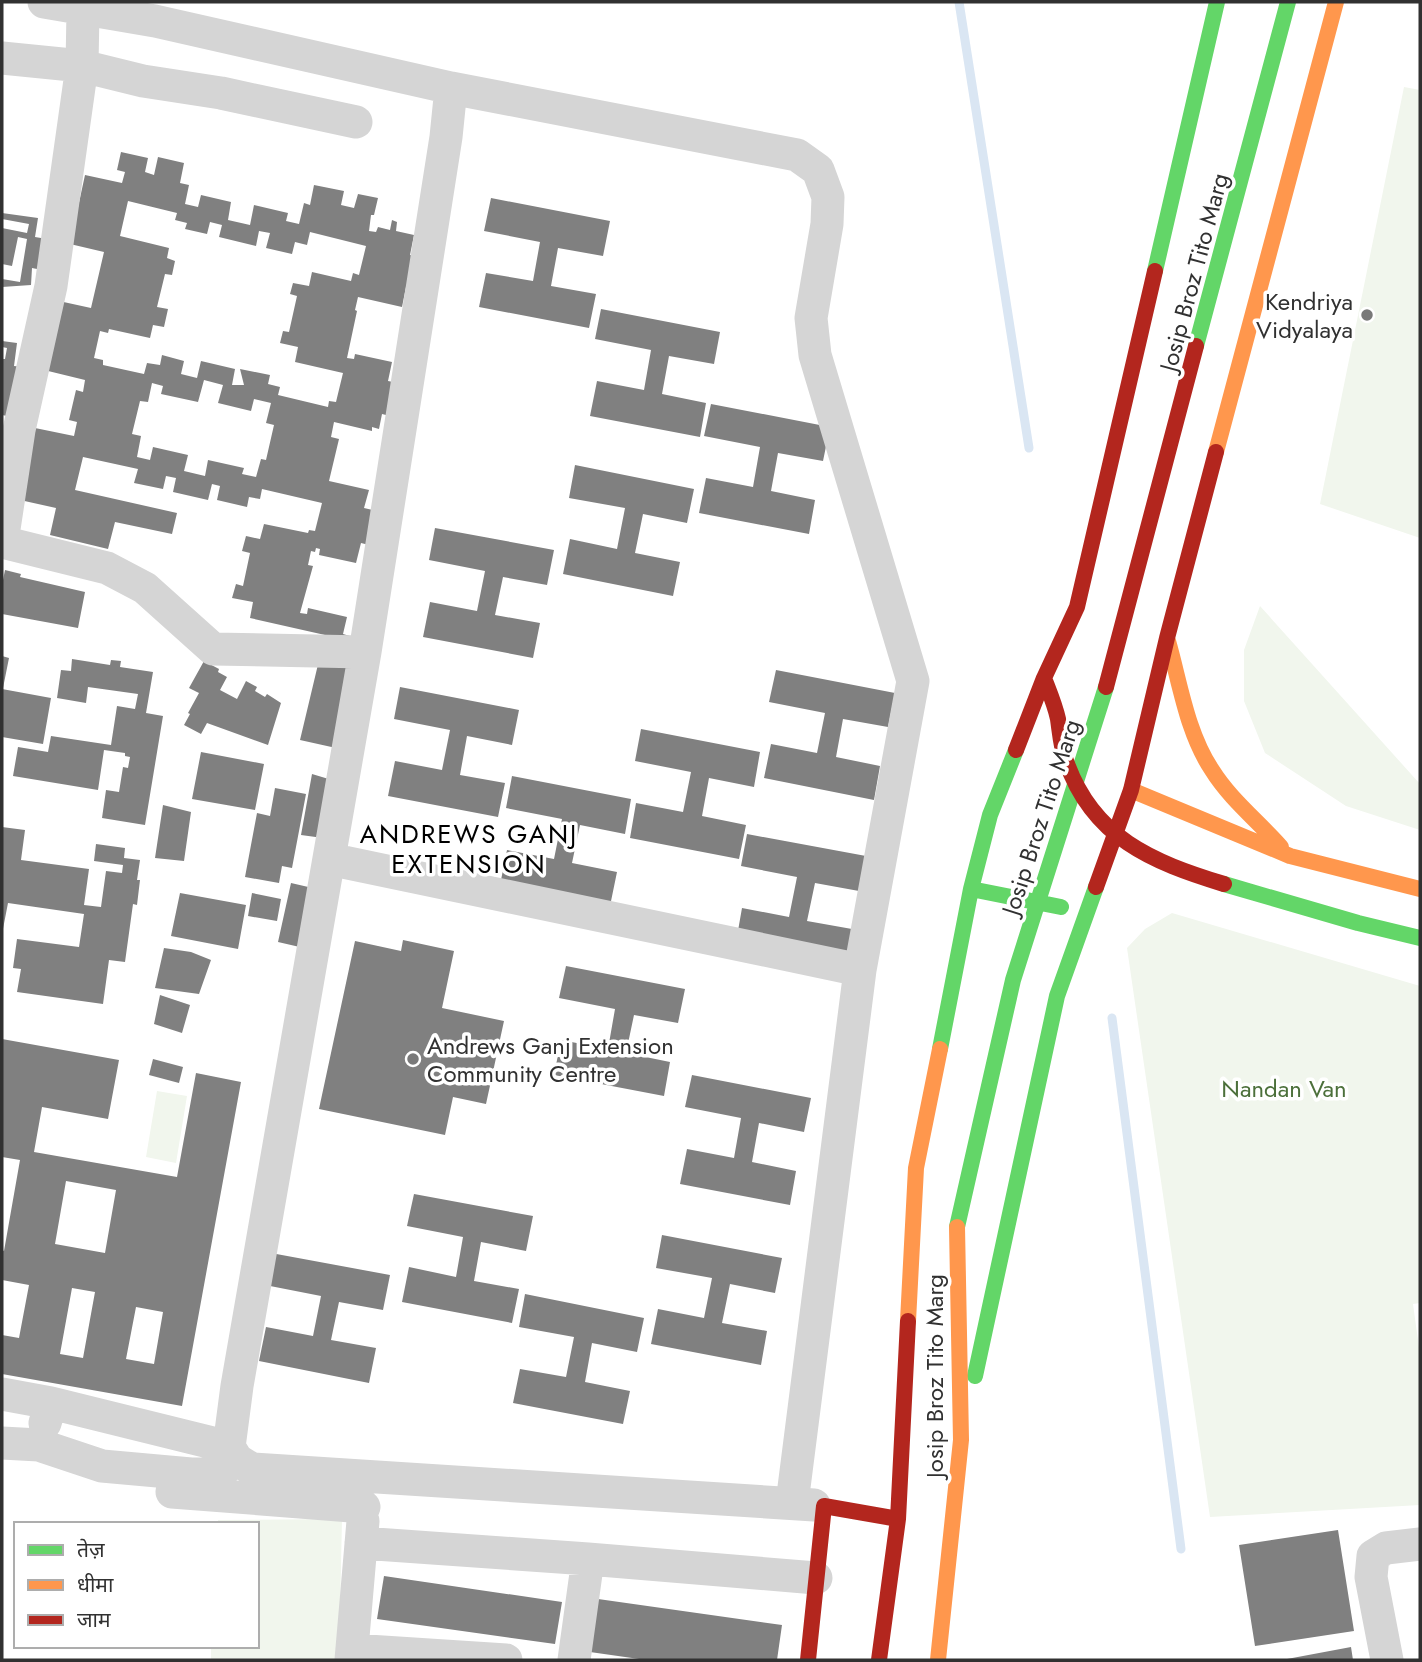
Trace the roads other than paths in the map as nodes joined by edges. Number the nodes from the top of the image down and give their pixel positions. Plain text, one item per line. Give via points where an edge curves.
1 (44, 2) edge
2 (1217, 2) edge
3 (1288, 2) edge
4 (1336, 2) edge
5 (83, 10) junction
6 (157, 12) edge
7 (2, 58) edge
8 (82, 66) junction
9 (451, 88) junction
10 (356, 122) dead end
11 (1167, 638) junction
12 (365, 652) junction
13 (1044, 678) junction
14 (1131, 790) junction
15 (1115, 835) junction
16 (1290, 856) junction
17 (329, 859) junction
18 (1181, 871) junction
19 (1153, 874) dead end
20 (1420, 888) edge
21 (971, 889) junction
22 (1111, 893) dead end
23 (1085, 918) junction
24 (1420, 938) edge
25 (860, 970) junction
26 (2, 1394) edge
27 (51, 1403) junction
28 (961, 1440) junction
29 (2, 1443) edge
30 (39, 1445) junction
31 (233, 1453) junction
32 (96, 1486) dead end
33 (366, 1492) junction
34 (808, 1505) junction
35 (898, 1518) junction
36 (361, 1544) junction
37 (1420, 1544) edge
38 (588, 1559) junction
39 (816, 1578) junction
40 (352, 1655) edge
41 (506, 1660) edge
42 (574, 1660) edge
43 (808, 1660) edge
44 (878, 1660) edge
45 (938, 1660) edge
46 (1387, 1660) edge

1 - 5 street
2 - 13 main road, Josip Broz Tito Marg via 1077,607
3 - 28 main road, Josip Broz Tito Marg via 1102,701 1013,980 957,1220
4 - 11 main road
5 - 6 street
5 - 8 street
6 - 9 street
7 - 8 street
8 - 10 street
8 - 12 street via 51,286 19,430 2,542 107,568 145,588 213,649
9 - 12 street
9 - 25 street via 797,155 818,170 828,197 811,317 815,355 913,681
11 - 14 main road
11 - 16 main road via 1206,762
12 - 17 street
13 - 15 main road via 1071,776 1091,809
13 - 21 main road, Josip Broz Tito Marg via 990,815
14 - 15 main road
14 - 16 main road
15 - 18 main road via 1135,850
15 - 23 main road
16 - 20 main road
17 - 25 street
17 - 31 street
18 - 19 main road
18 - 24 main road
21 - 23 main road
21 - 35 main road, Josip Broz Tito Marg via 916,1168
22 - 23 main road
23 - 28 main road via 1057,996
25 - 34 street
26 - 27 street
27 - 30 street
27 - 31 street
28 - 45 main road, Josip Broz Tito Marg
29 - 30 street
30 - 31 street via 102,1466 191,1474 224,1469
31 - 33 street via 252,1469
32 - 33 street
33 - 34 street
33 - 36 street
34 - 35 main road
34 - 39 main road
35 - 44 main road, Josip Broz Tito Marg
36 - 38 street
36 - 40 street
37 - 46 street via 1386,1548 1373,1556 1371,1577
38 - 39 street
38 - 42 street
39 - 43 main road
40 - 41 street

